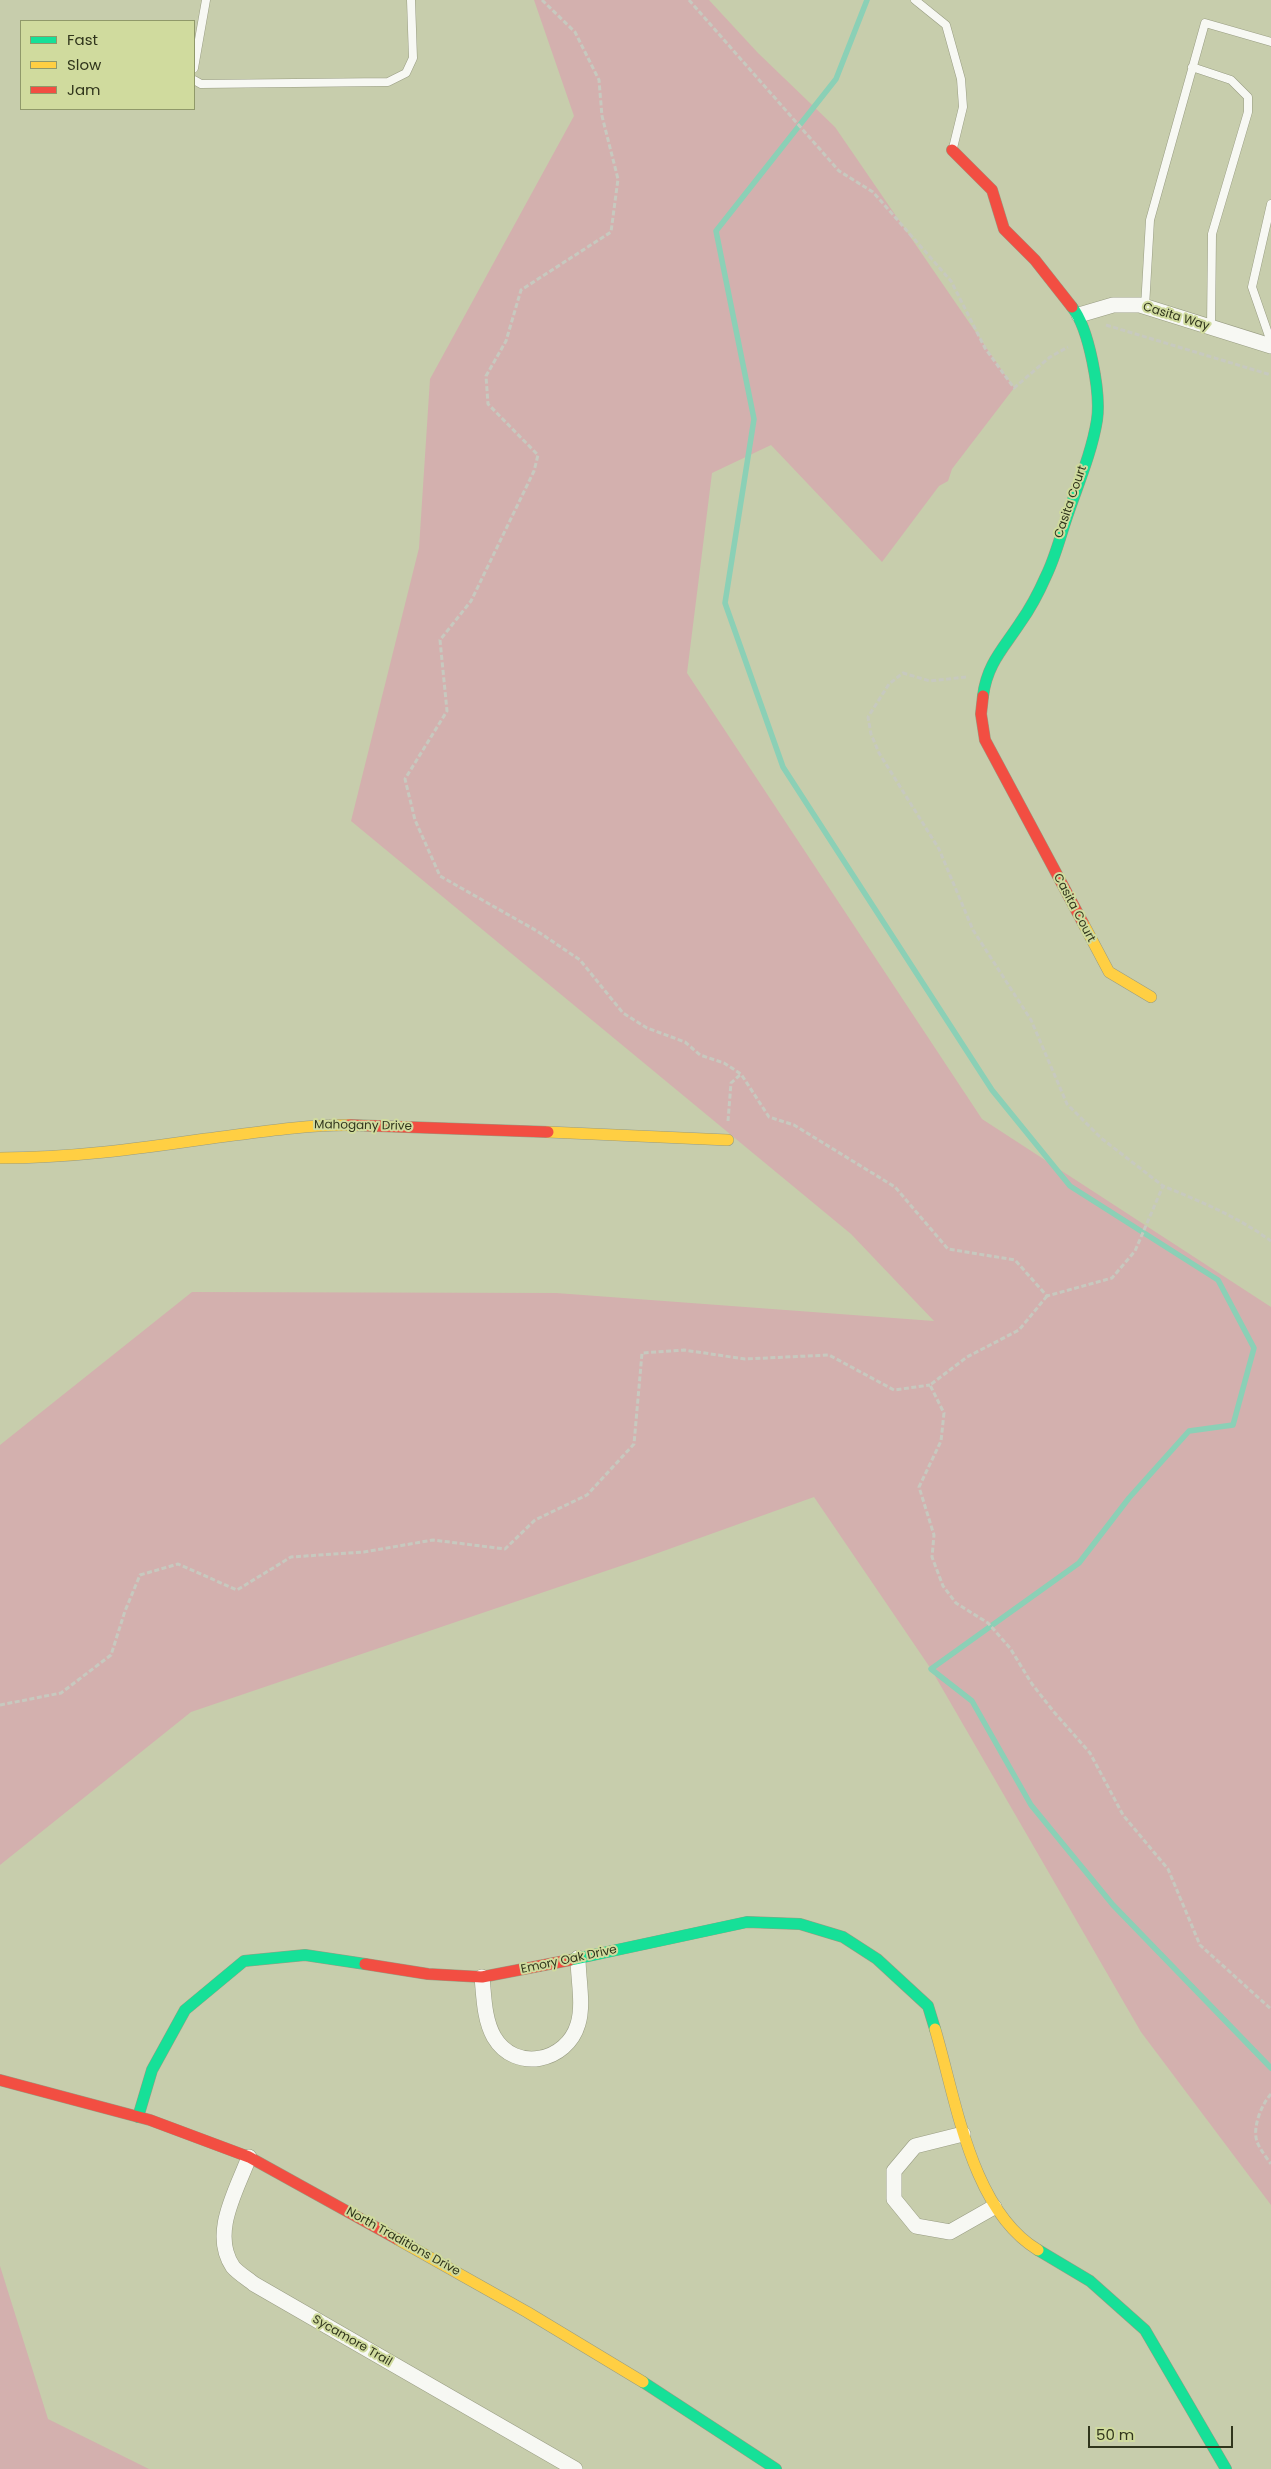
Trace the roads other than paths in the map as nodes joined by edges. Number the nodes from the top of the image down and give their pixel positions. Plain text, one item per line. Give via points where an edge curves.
1 (206, 0) edge
2 (411, 0) edge
3 (915, 0) edge
4 (1271, 42) edge
5 (195, 62) edge
6 (1192, 66) junction
7 (195, 81) edge
8 (952, 150) joint
9 (1271, 204) edge
10 (1145, 307) junction
11 (1079, 314) junction
12 (1210, 328) junction
13 (1271, 342) edge
14 (1271, 346) edge
15 (1151, 997) dead end
16 (728, 1140) road end
17 (0, 1158) edge
18 (578, 1958) junction
19 (482, 1977) junction
20 (0, 2080) edge
21 (138, 2117) junction
22 (963, 2134) junction
23 (249, 2157) junction
24 (994, 2207) junction
25 (575, 2469) edge
26 (776, 2469) edge
27 (1226, 2469) edge

1 - 5 lane
2 - 7 lane via 413,58 406,73 388,82 201,84
3 - 8 lane, Casita Court via 946,26 961,79 963,107
4 - 6 lane via 1204,23
6 - 10 lane via 1150,220
6 - 12 lane via 1231,80 1248,98 1248,112 1212,234
8 - 11 street, Casita Court via 992,190 1004,229
9 - 13 lane via 1252,287
10 - 11 street, Casita Way via 1113,305
10 - 12 street, Casita Way
11 - 15 street, Casita Court via 1087,336 1094,375 1097,419 1090,448 1047,575 1021,622 995,657 987,677 981,714 985,740 1109,972
12 - 14 street, Casita Way
16 - 17 street, Mahogany Drive via 308,1125 113,1152
18 - 19 street, Emory Oak Drive
18 - 19 street via 579,2022 573,2037 562,2050 548,2057 532,2059 517,2056 495,2038 485,2010
18 - 22 street, Emory Oak Drive via 747,1922 800,1924 843,1937 877,1959 928,2006
19 - 21 street, Emory Oak Drive via 428,1974 305,1955 244,1961 185,2010 152,2070
20 - 21 street, North Traditions Drive
21 - 23 street, North Traditions Drive
22 - 24 street, Emory Oak Drive
22 - 24 street via 915,2146 894,2171 894,2199 916,2226 950,2232
23 - 25 street, Sycamore Trail via 224,2226 224,2247 234,2268 254,2284
23 - 26 street, North Traditions Drive via 527,2312 638,2379
24 - 27 street, Emory Oak Drive via 1025,2242 1090,2280 1145,2330

